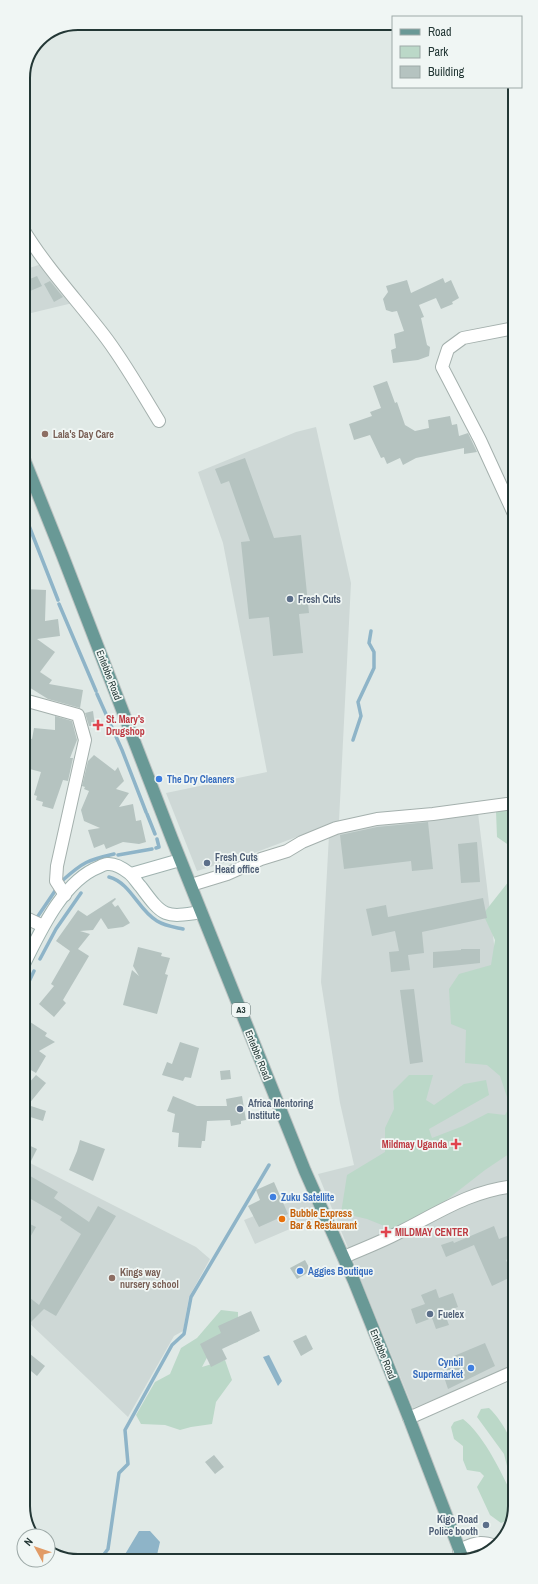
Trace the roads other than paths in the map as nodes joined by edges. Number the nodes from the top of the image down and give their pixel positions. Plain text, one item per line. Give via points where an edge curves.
1 (30, 240) edge
2 (508, 329) edge
3 (159, 421) dead end
4 (30, 474) edge
5 (508, 501) edge
6 (30, 702) edge
7 (508, 804) edge
8 (180, 860) junction
9 (134, 878) junction
10 (191, 885) junction
11 (65, 895) junction
12 (201, 912) junction
13 (30, 919) edge
14 (43, 926) junction
15 (30, 952) edge
16 (508, 1187) edge
17 (344, 1257) junction
18 (508, 1374) edge
19 (409, 1418) junction
20 (490, 1544) edge
21 (461, 1554) edge

1 - 3 street via 104,335
2 - 5 street via 463,338 448,349 442,367
4 - 8 main road, Entebbe Road / A3
6 - 11 street via 78,715 85,740 57,866 56,881
7 - 10 street via 377,819 336,828 287,851
8 - 9 street
8 - 10 main road, Entebbe Road / A3
9 - 11 street via 121,867 107,864 85,875
9 - 12 street via 155,906 169,915
10 - 12 main road, Entebbe Road / A3
11 - 14 street
12 - 17 main road, Entebbe Road / A3 via 305,1171
13 - 14 street
14 - 15 street
16 - 17 street via 482,1192 457,1201 397,1234
17 - 19 main road, Entebbe Road / A3
18 - 19 street
19 - 21 main road, Entebbe Road / A3
20 - 21 street via 475,1543

